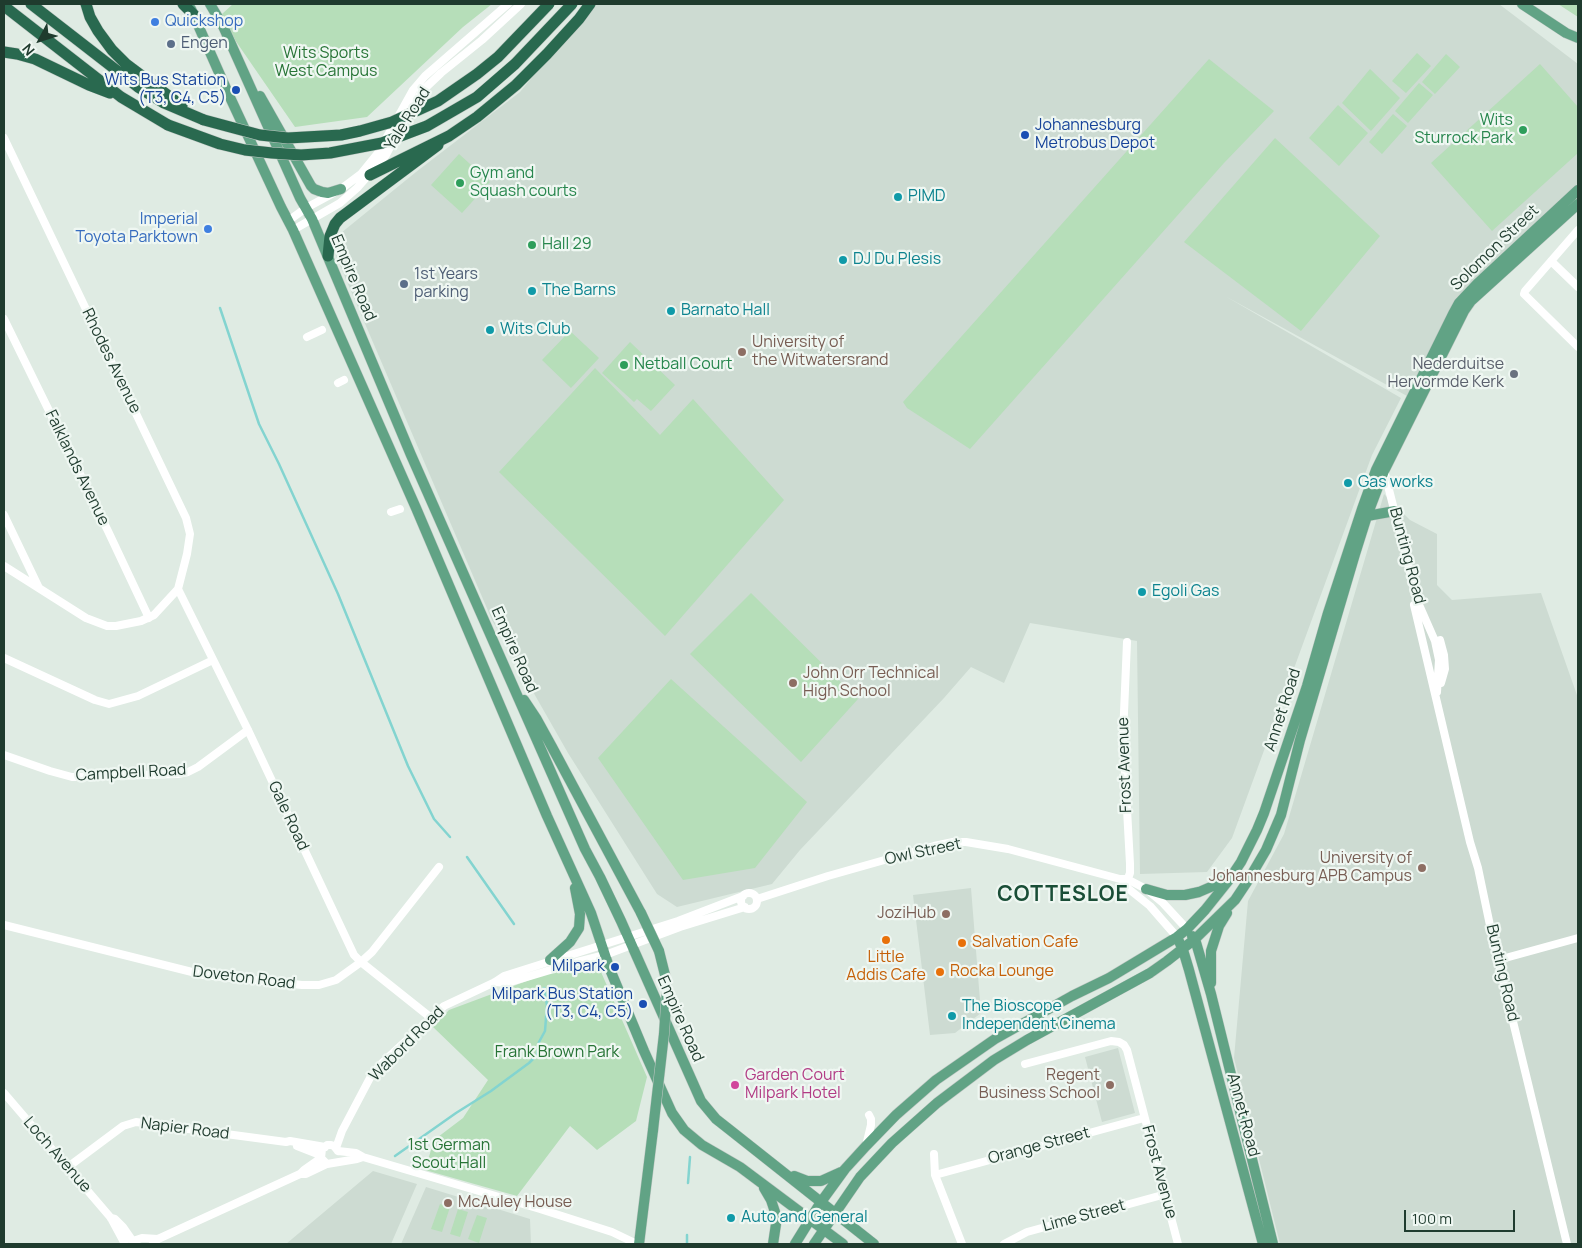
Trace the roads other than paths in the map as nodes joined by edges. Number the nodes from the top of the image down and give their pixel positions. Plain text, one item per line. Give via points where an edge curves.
1 (31, 4) edge
2 (86, 4) edge
3 (183, 4) edge
4 (189, 4) edge
5 (210, 4) edge
6 (508, 4) edge
7 (521, 4) edge
8 (548, 4) edge
9 (572, 4) edge
10 (590, 4) edge
11 (1522, 4) edge
12 (4, 6) edge
13 (194, 15) junction
14 (1566, 33) junction
15 (1578, 38) edge
16 (230, 43) junction
17 (1578, 46) edge
18 (4, 52) edge
19 (121, 98) junction
20 (198, 118) junction
21 (449, 136) junction
22 (4, 138) edge
23 (288, 145) junction
24 (370, 175) junction
25 (342, 189) junction
26 (1578, 190) edge
27 (1578, 204) edge
28 (304, 206) junction
29 (312, 219) junction
30 (291, 226) junction
31 (1577, 231) edge
32 (328, 256) junction
33 (1551, 261) junction
34 (1578, 287) edge
35 (4, 319) edge
36 (322, 330) dead end
37 (307, 337) dead end
38 (1578, 347) edge
39 (1380, 470) junction
40 (400, 508) dead end
41 (391, 512) dead end
42 (1393, 512) junction
43 (4, 515) edge
44 (1367, 516) junction
45 (1351, 554) junction
46 (4, 566) edge
47 (39, 589) junction
48 (178, 589) junction
49 (1328, 613) junction
50 (1338, 616) junction
51 (148, 618) junction
52 (1127, 642) dead end
53 (4, 658) edge
54 (213, 660) junction
55 (516, 693) junction
56 (1437, 702) junction
57 (248, 730) junction
58 (4, 755) edge
59 (1241, 862) junction
60 (439, 867) dead end
61 (571, 869) junction
62 (1124, 882) junction
63 (1146, 889) junction
64 (743, 896) junction
65 (757, 899) junction
66 (1235, 900) junction
67 (745, 907) junction
68 (4, 925) edge
69 (1187, 928) junction
70 (1177, 937) junction
71 (1578, 938) edge
72 (1195, 939) junction
73 (629, 941) junction
74 (602, 944) junction
75 (1183, 950) junction
76 (605, 955) junction
77 (550, 960) junction
78 (1498, 960) junction
79 (361, 962) junction
80 (495, 982) junction
81 (1211, 994) junction
82 (430, 1017) junction
83 (1025, 1064) dead end
84 (4, 1093) edge
85 (869, 1115) dead end
86 (1144, 1118) junction
87 (342, 1131) junction
88 (286, 1142) junction
89 (326, 1146) junction
90 (866, 1146) junction
91 (337, 1149) junction
92 (934, 1154) dead end
93 (320, 1156) junction
94 (362, 1157) junction
95 (336, 1162) junction
96 (327, 1164) junction
97 (68, 1167) junction
98 (845, 1169) junction
99 (786, 1173) junction
100 (300, 1174) junction
101 (935, 1175) junction
102 (756, 1178) junction
103 (1166, 1194) junction
104 (821, 1202) junction
105 (835, 1213) junction
106 (810, 1220) junction
107 (824, 1231) junction
108 (156, 1242) edge
109 (131, 1243) edge
110 (638, 1244) edge
111 (773, 1244) edge
112 (795, 1244) edge
113 (814, 1244) edge
114 (843, 1244) edge
115 (874, 1244) edge
116 (962, 1244) edge
117 (1004, 1244) edge
118 (1178, 1244) edge
119 (1263, 1244) edge
120 (1273, 1244) edge
121 (1567, 1244) edge

1 - 20 highway via 125,78 164,103
2 - 20 highway via 98,32 112,50
3 - 13 highway
4 - 13 main road, Empire Road
5 - 16 main road, Empire Road
6 - 25 street, Yale Road via 425,76 413,90 373,161
7 - 24 street, Yale Road via 422,91 386,155
8 - 20 highway, bridge via 477,74 438,101 392,122 340,135 288,138 260,135
9 - 19 highway, bridge via 515,64 477,97 427,126 382,143 301,155 245,150 168,125
10 - 21 highway via 547,54 502,97
11 - 14 main road
12 - 19 highway
13 - 30 main road, Empire Road
14 - 15 main road
14 - 17 main road
16 - 23 main road
16 - 28 main road, Empire Road
18 - 19 highway via 36,59
21 - 24 highway
21 - 32 highway via 340,218 330,236
22 - 48 street, Rhodes Avenue via 189,527 190,542
23 - 25 main road via 314,189 328,193
23 - 28 main road via 305,196
24 - 29 street, Yale Road via 340,203
25 - 28 street, Yale Road
26 - 39 main road, Solomon Street via 1459,303
27 - 39 main road, Solomon Street via 1471,301
28 - 29 main road, Empire Road
28 - 30 street, Yale Road
29 - 30 street, Yale Road
29 - 32 main road, Empire Road
30 - 61 main road, Empire Road
31 - 33 street
32 - 55 main road, Empire Road
33 - 34 street
33 - 38 street via 1525,291 1525,296
35 - 51 street, Falklands Avenue
36 - 37 street
39 - 42 street, Bunting Road
39 - 44 main road, Annet Road
39 - 45 main road, Annet Road
40 - 41 street
42 - 44 main road
42 - 56 street, Bunting Road via 1414,605 1426,641
42 - 56 street, Bunting Road via 1417,600 1435,641 1438,656
43 - 47 street
44 - 45 main road, Annet Road
45 - 49 main road, Annet Road
45 - 50 main road, Annet Road
46 - 47 street
47 - 51 street via 86,618 107,626
48 - 51 street
48 - 54 street, Gale Road
49 - 50 main road
49 - 59 main road, Annet Road via 1308,686 1267,805
50 - 66 main road, Annet Road via 1278,823 1262,857
52 - 62 street, Frost Avenue via 1122,736 1130,873
53 - 54 street via 109,704 145,693
54 - 57 street, Gale Road
55 - 73 main road, Empire Road
55 - 110 main road, bridge via 536,718 641,913 659,951 665,975 664,1034
56 - 78 street, Bunting Road
57 - 58 street, Campbell Road via 198,767 178,774 72,777
57 - 79 street, Gale Road via 354,954
59 - 63 main road via 1222,881 1200,892 1176,896
59 - 69 main road, Annet Road
60 - 79 street, Doveton Road via 396,924
61 - 74 main road, Empire Road
61 - 77 main road via 580,914 579,926 570,942
62 - 63 street, Owl Street
62 - 65 street, Owl Street via 993,846 953,842
62 - 70 street, Owl Street
63 - 69 street, Owl Street
64 - 65 street via 750,893
64 - 67 street
64 - 73 street
65 - 67 street via 754,907
66 - 72 main road, Annet Road
66 - 81 main road via 1219,926 1212,951
67 - 73 street
68 - 79 street, Doveton Road via 204,975 302,986 329,983
69 - 70 main road
69 - 72 main road, Annet Road
70 - 75 main road, Annet Road
70 - 90 main road via 995,1039 936,1080
71 - 78 street
72 - 75 main road
72 - 81 main road, Annet Road
73 - 74 street
73 - 76 street
73 - 99 main road, Empire Road via 704,1105 716,1119
74 - 76 main road, Empire Road
74 - 77 street, Wabord Road
75 - 105 main road via 1150,973 1019,1045 965,1080 892,1144 860,1178
75 - 119 main road, Annet Road
76 - 80 street, Wabord Road via 507,983
76 - 102 main road, Empire Road via 644,1051 679,1124 702,1145
77 - 80 street, Wabord Road
78 - 121 street, Bunting Road
79 - 82 street, Gale Road
80 - 82 street, Wabord Road via 451,1002
81 - 120 main road, Annet Road
82 - 87 street, Wabord Road via 371,1076
83 - 86 street, Frost Avenue via 1111,1041 1122,1043 1127,1050
84 - 97 street, Loch Avenue
85 - 90 street via 871,1125
86 - 101 street, Orange Street
86 - 103 street, Frost Avenue
87 - 89 street, Wabord Road
87 - 91 street, Wabord Road
88 - 89 street, Napier Road
88 - 93 street, Napier Road
88 - 97 street, Napier Road via 136,1122 118,1130
89 - 91 street
89 - 93 street
90 - 98 main road
91 - 94 street
91 - 95 street via 339,1157
92 - 101 street
93 - 96 street
93 - 100 street, Loch Avenue
94 - 95 street
94 - 110 street via 540,1209 612,1232
95 - 96 street
96 - 100 street, Loch Avenue
97 - 109 street, Loch Avenue via 111,1218 123,1227
98 - 99 main road via 815,1182
98 - 104 main road
99 - 104 main road, Empire Road
100 - 108 street, Loch Avenue
101 - 116 street
102 - 106 main road, Empire Road
102 - 111 main road via 774,1207
103 - 117 street, Lime Street via 1027,1232
103 - 118 street, Frost Avenue
104 - 105 main road, Empire Road
104 - 106 main road
105 - 107 main road
105 - 115 main road, Empire Road
106 - 107 main road, Empire Road
106 - 112 main road
107 - 113 main road
107 - 114 main road, Empire Road
108 - 109 street, Loch Avenue via 142,1238

